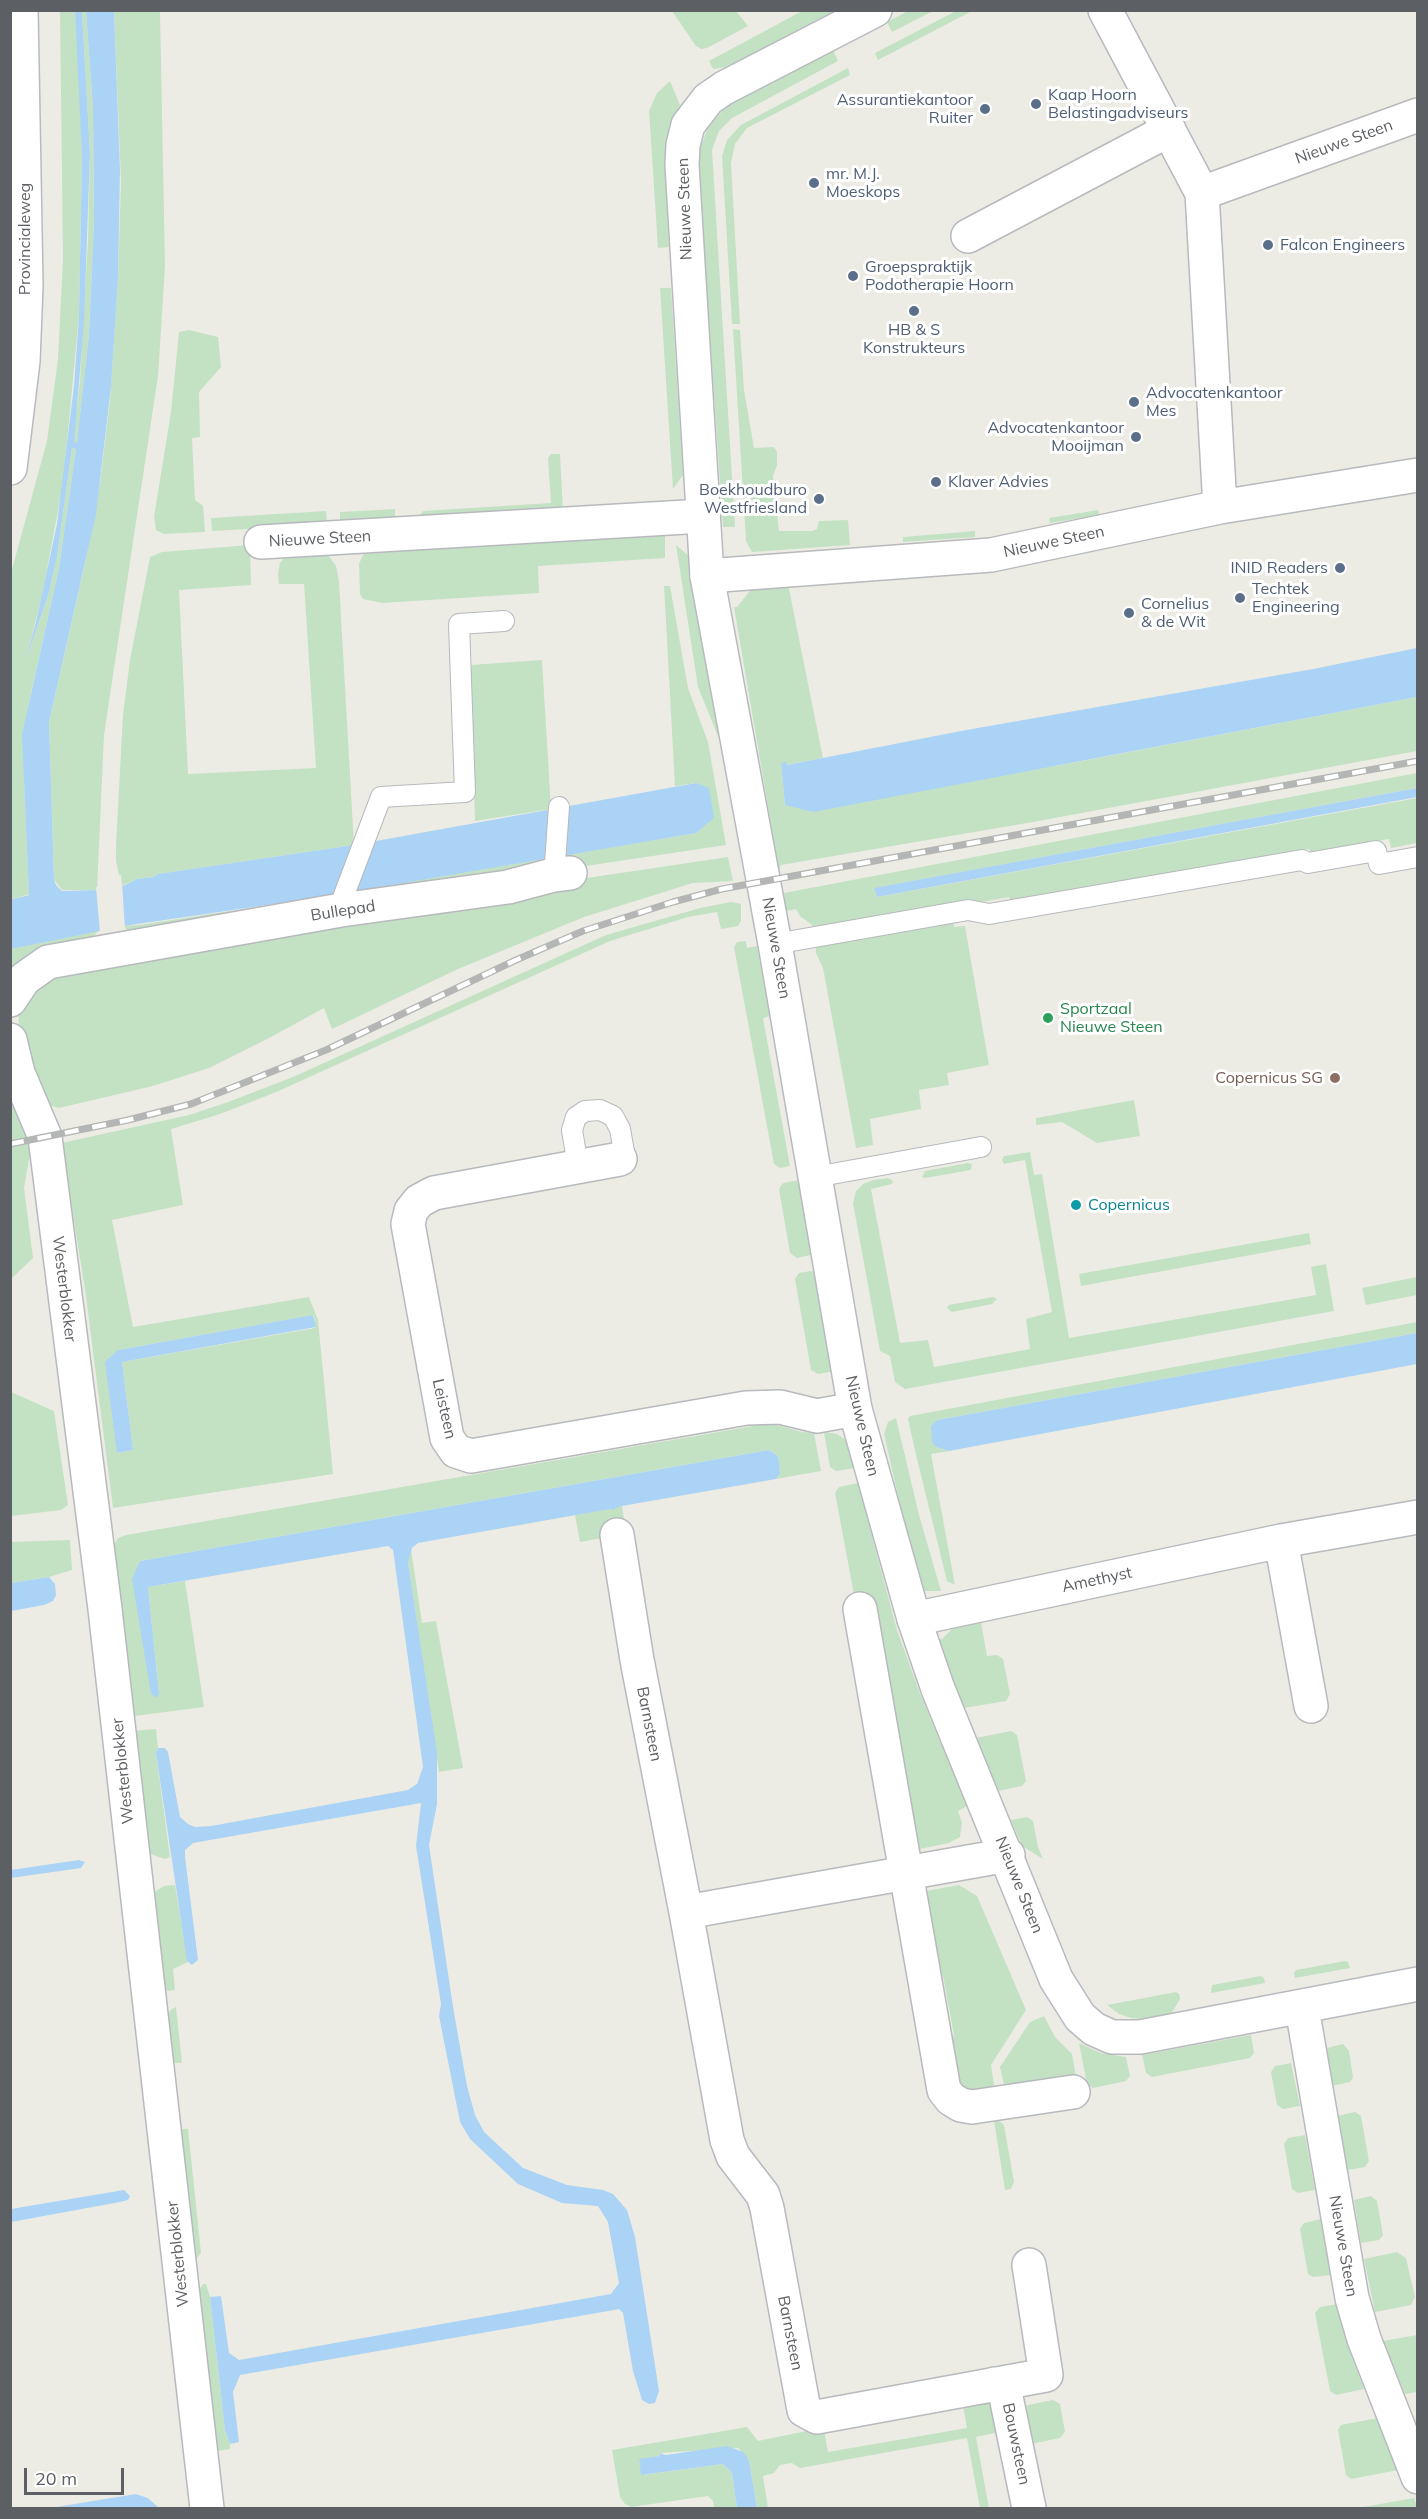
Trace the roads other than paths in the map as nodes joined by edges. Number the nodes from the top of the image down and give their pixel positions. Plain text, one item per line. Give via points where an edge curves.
1 (21, 10) edge
2 (875, 10) edge
3 (1105, 10) edge
4 (1418, 116) edge
5 (1169, 130) junction
6 (1202, 193) junction
7 (968, 236) dead end
8 (10, 468) edge
9 (1418, 475) edge
10 (1220, 507) junction
11 (703, 516) junction
12 (261, 542) dead end
13 (707, 576) junction
14 (504, 621) dead end
15 (559, 807) dead end
16 (1418, 857) edge
17 (559, 870) joint
18 (342, 903) junction
19 (775, 944) junction
20 (10, 1000) edge
21 (10, 1040) edge
22 (981, 1147) dead end
23 (620, 1159) joint
24 (578, 1166) junction
25 (815, 1177) junction
26 (855, 1410) junction
27 (1418, 1517) edge
28 (617, 1535) dead end
29 (1281, 1541) junction
30 (860, 1609) dead end
31 (914, 1619) junction
32 (1311, 1706) dead end
33 (1008, 1855) junction
34 (906, 1874) junction
35 (686, 1912) junction
36 (1418, 1984) edge
37 (1302, 2008) junction
38 (1073, 2092) dead end
39 (1029, 2265) dead end
40 (994, 2384) junction
41 (1418, 2476) edge
42 (207, 2508) edge
43 (1029, 2508) edge

1 - 8 street, Provincialeweg via 26,286 23,361
2 - 11 street, Nieuwe Steen via 724,88 708,99 688,125 682,165
3 - 5 street
4 - 6 street, Nieuwe Steen
5 - 6 street
5 - 7 street
6 - 10 street
9 - 10 street, Nieuwe Steen
10 - 13 street, Nieuwe Steen via 991,555
11 - 12 street, Nieuwe Steen
11 - 13 street, Nieuwe Steen
13 - 19 street, Nieuwe Steen
14 - 18 lane via 459,624 465,792 381,797
15 - 17 lane
16 - 19 lane via 1379,864 1376,851 1308,863 1302,860 989,914 968,910
17 - 18 street, Bullepad via 508,886
18 - 20 street, Bullepad via 48,962 24,979
19 - 25 street, Nieuwe Steen
21 - 42 street, Westerblokker via 18,1073 45,1137 50,1172 105,1609
22 - 25 lane
23 - 24 street, Leisteen
23 - 24 lane, Leisteen via 624,1152 613,1116 600,1110 585,1111 576,1117 572,1130
24 - 26 street, Leisteen via 434,1193 411,1211 408,1224 447,1438 456,1451 471,1456 746,1408 780,1407 817,1416
25 - 26 street, Nieuwe Steen
26 - 31 street, Nieuwe Steen
27 - 29 street, Amethyst
28 - 35 street, Barnsteen
29 - 31 street, Amethyst
29 - 32 street
30 - 34 street
31 - 33 street, Nieuwe Steen via 938,1689
33 - 34 street
33 - 37 street, Nieuwe Steen via 1056,1978 1080,2017 1094,2029 1112,2037 1140,2037
34 - 35 street
34 - 38 street via 944,2090 961,2105 978,2107
35 - 40 street, Barnsteen via 728,2139 733,2156 763,2195 767,2208 804,2410 817,2417
36 - 37 street, Nieuwe Steen
37 - 41 street, Nieuwe Steen via 1352,2298 1364,2339
39 - 40 street, Barnsteen via 1046,2375
40 - 43 street, Bouwsteen via 1005,2392

